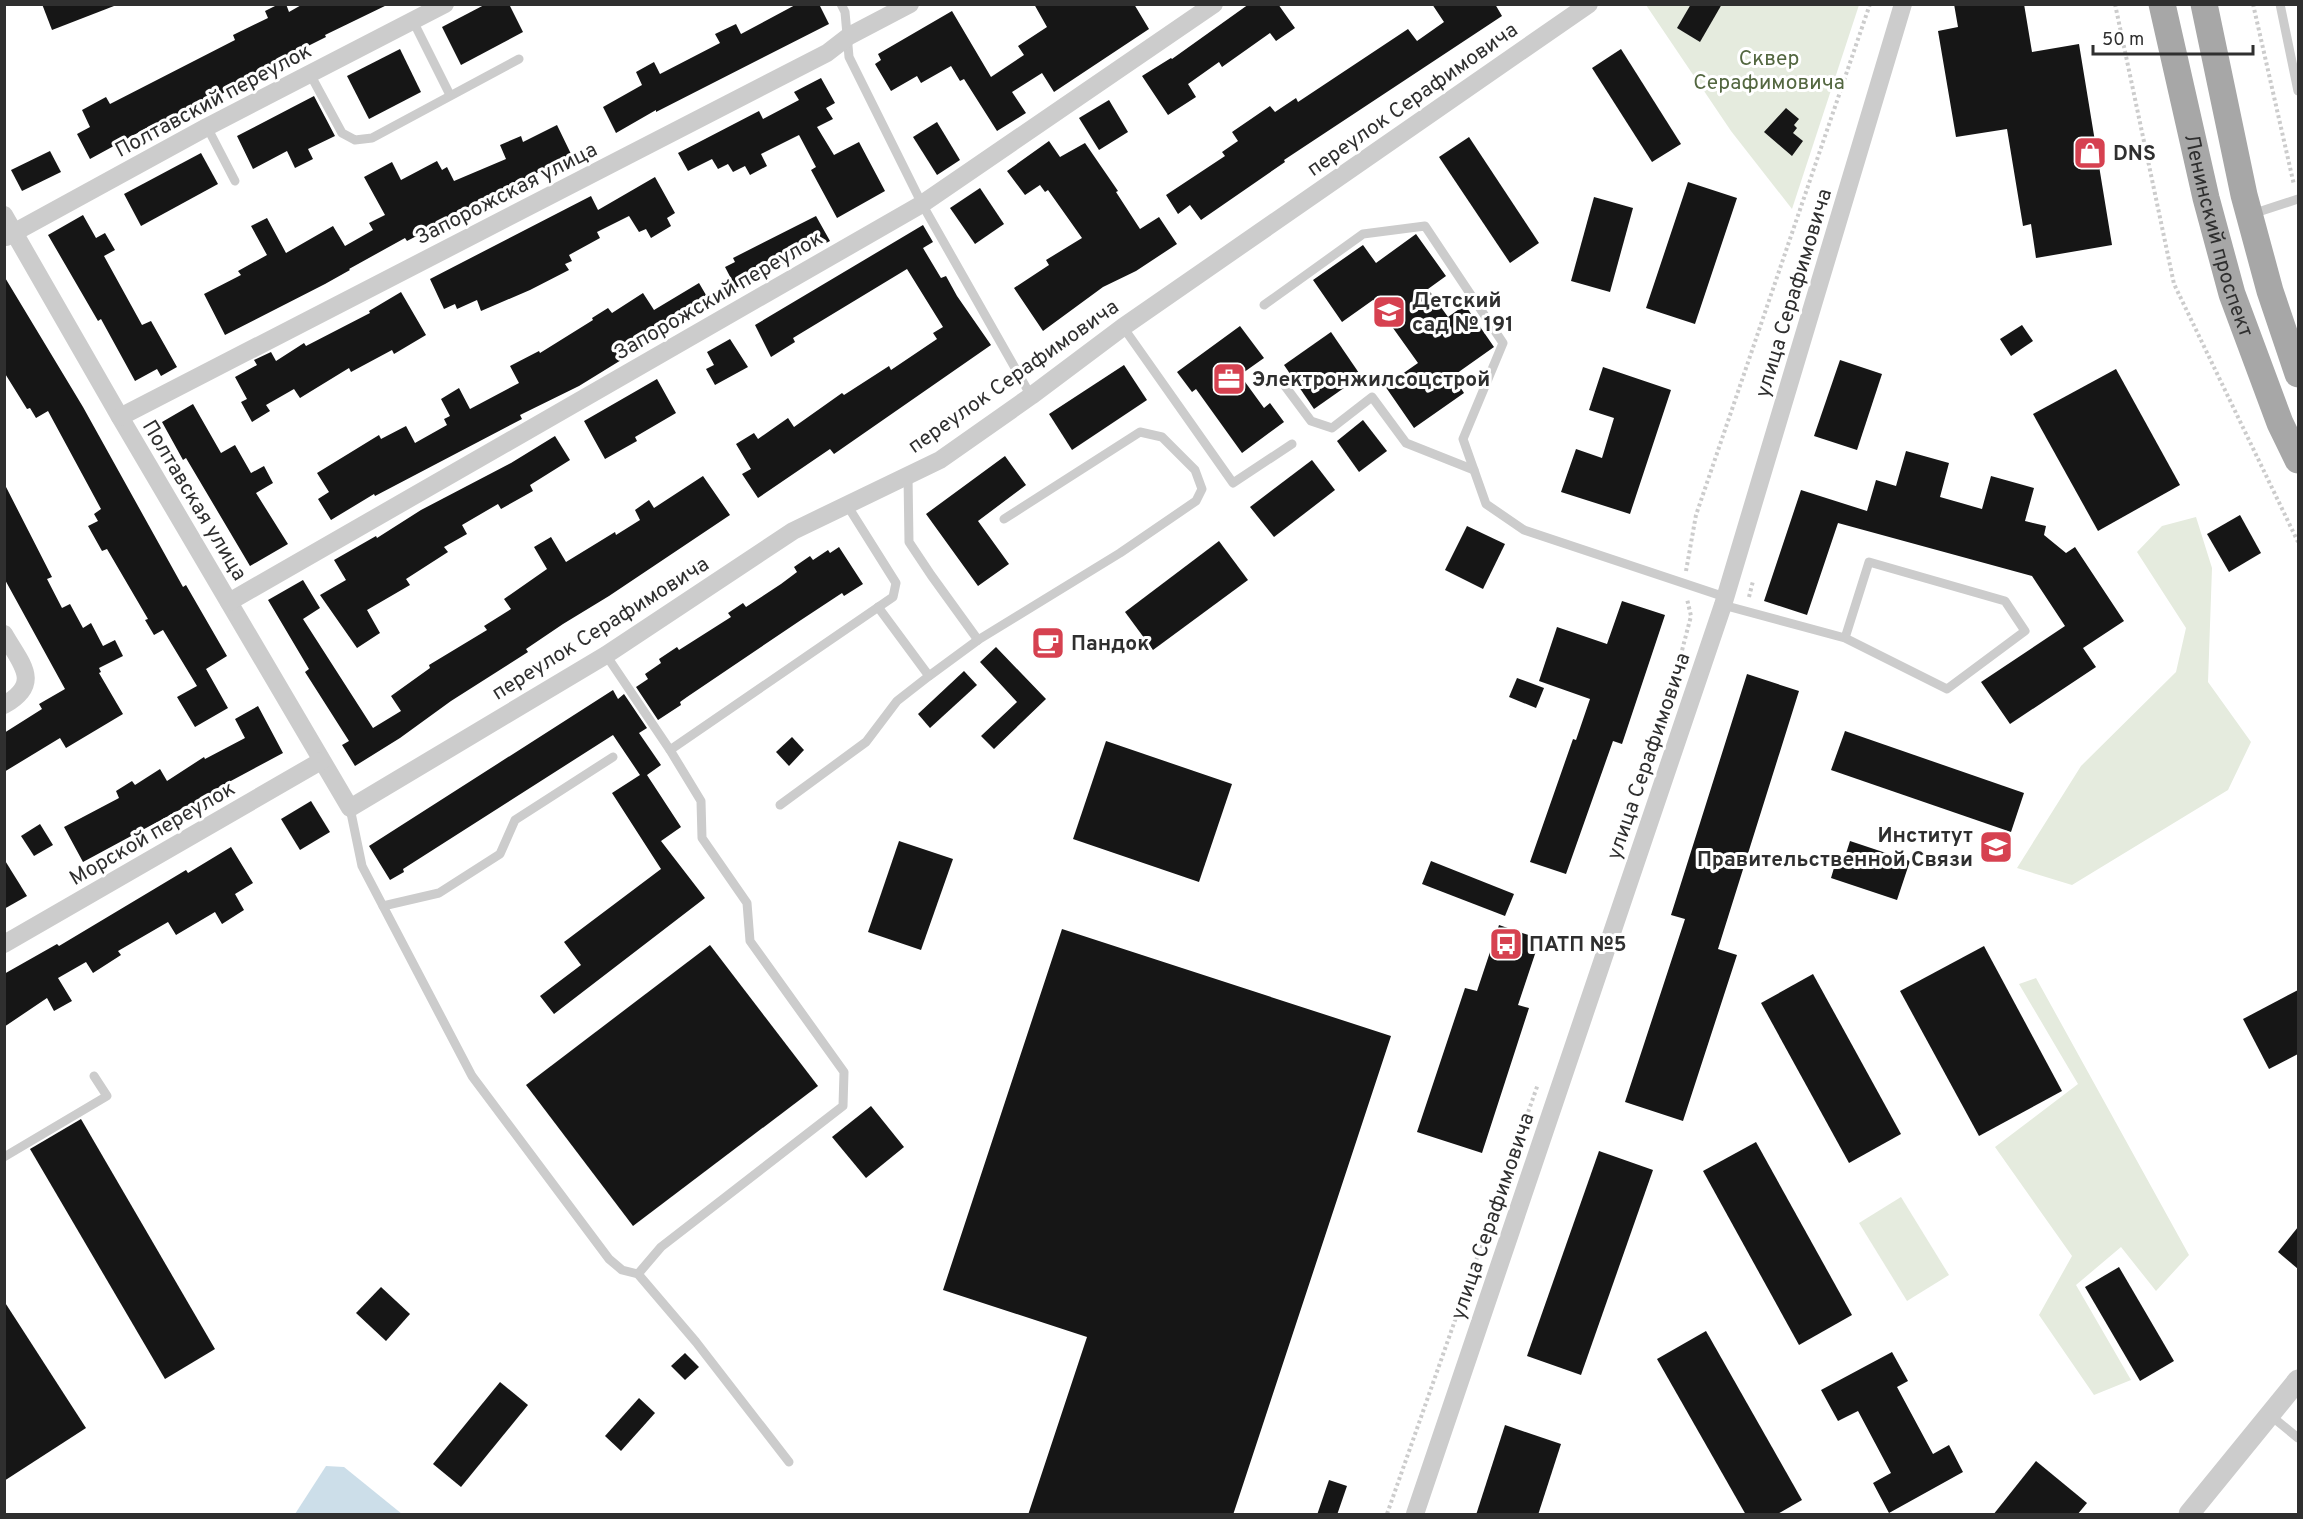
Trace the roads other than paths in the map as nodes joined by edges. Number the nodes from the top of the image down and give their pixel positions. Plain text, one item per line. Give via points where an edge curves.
1 (445, 4) edge
2 (842, 4) edge
3 (910, 4) edge
4 (1214, 4) edge
5 (1589, 4) edge
6 (1903, 4) edge
7 (2162, 4) edge
8 (2204, 4) edge
9 (2280, 4) edge
10 (413, 21) junction
11 (849, 36) junction
12 (519, 59) dead end
13 (310, 74) junction
14 (2298, 91) edge
15 (450, 95) junction
16 (207, 127) junction
17 (235, 181) dead end
18 (2298, 199) edge
19 (922, 204) junction
20 (2249, 214) junction
21 (4, 215) edge
22 (10, 235) edge
23 (1264, 305) dead end
24 (1123, 327) junction
25 (2298, 374) edge
26 (1279, 378) dead end
27 (1031, 396) junction
28 (120, 417) junction
29 (1292, 444) dead end
30 (2298, 460) edge
31 (1474, 470) junction
32 (908, 476) junction
33 (847, 505) junction
34 (1004, 519) dead end
35 (1724, 601) junction
36 (230, 602) junction
37 (878, 608) junction
38 (4, 634) edge
39 (1845, 638) junction
40 (978, 640) junction
41 (606, 655) junction
42 (929, 676) junction
43 (4, 705) edge
44 (670, 750) junction
45 (613, 757) dead end
46 (321, 761) junction
47 (780, 805) dead end
48 (350, 808) junction
49 (383, 906) junction
50 (4, 944) edge
51 (94, 1076) dead end
52 (4, 1157) edge
53 (638, 1274) junction
54 (2298, 1380) edge
55 (2270, 1415) junction
56 (2298, 1438) edge
57 (789, 1462) dead end
58 (1414, 1515) edge
59 (2189, 1515) edge

1 - 10 street, Полтавский переулок
2 - 11 lane
3 - 11 street, Запорожская улица
4 - 19 street, Запорожский переулок
5 - 24 street, переулок Серафимовича
6 - 35 street, улица Серафимовича
7 - 30 main road, Ленинский проспект via 2232,294 2280,423
8 - 20 main road, Ленинский проспект
9 - 14 lane
10 - 13 street, Полтавский переулок
10 - 15 lane
11 - 19 lane via 849,57
11 - 28 street, Запорожская улица via 827,54
12 - 15 lane
13 - 15 lane via 342,133 355,140 372,138
13 - 16 street, Полтавский переулок
16 - 17 lane
16 - 22 street, Полтавский переулок
18 - 20 lane
19 - 27 lane
19 - 36 street, Запорожский переулок
20 - 25 main road, Ленинский проспект
21 - 22 street, Полтавская улица
22 - 28 street, Полтавская улица
23 - 31 lane via 1363,234 1425,226 1503,343 1463,439
24 - 27 street, переулок Серафимовича
24 - 29 lane via 1233,483
26 - 31 lane via 1311,421 1332,428 1372,397 1406,443
27 - 32 street, переулок Серафимовича via 940,460
28 - 36 street, Полтавская улица
31 - 35 lane via 1486,504 1524,530
32 - 33 street, переулок Серафимовича
32 - 40 lane via 909,542
33 - 37 lane via 896,583 893,597
33 - 41 street, переулок Серафимовича via 793,531
34 - 40 lane via 1140,432 1162,436 1195,470 1202,489 1196,501 1130,546
35 - 39 lane
35 - 58 street, улица Серафимовича
36 - 46 street, Полтавская улица
37 - 42 lane
37 - 44 lane
38 - 43 street via 27,675 26,687 19,697
39 - 39 lane via 1947,689 2025,631 2005,601 1869,562
40 - 42 lane
41 - 44 lane
41 - 48 street, переулок Серафимовича
42 - 47 lane via 897,701 866,742
44 - 53 lane via 701,801 702,838 747,903 750,941 844,1072 843,1106 661,1247
45 - 49 lane via 515,820 500,854 439,893
46 - 48 street, Полтавская улица
46 - 50 street, Морской переулок
48 - 49 lane via 362,866
49 - 53 lane via 472,1076 609,1258 622,1270
51 - 52 lane via 107,1096
53 - 57 lane
54 - 55 street
55 - 56 lane
55 - 59 street

